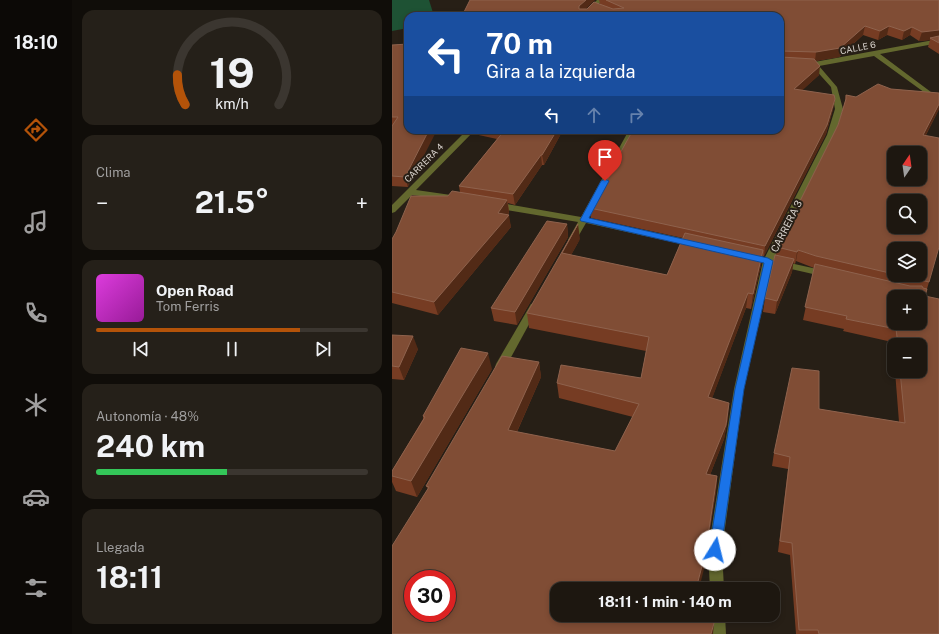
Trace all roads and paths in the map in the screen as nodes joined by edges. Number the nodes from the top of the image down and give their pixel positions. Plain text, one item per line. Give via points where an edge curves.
1 (600, 0) edge
2 (593, 7) junction
3 (600, 9) edge
4 (588, 12) edge
5 (939, 41) edge
6 (876, 54) junction
7 (801, 65) edge
8 (815, 65) junction
9 (939, 101) edge
10 (467, 134) edge
11 (631, 134) edge
12 (410, 192) junction
13 (463, 200) edge
14 (486, 204) edge
15 (392, 210) edge
16 (584, 220) junction
17 (568, 247) edge
18 (707, 247) edge
19 (765, 260) junction
20 (838, 277) edge
21 (541, 295) edge
22 (494, 377) edge
23 (717, 582) edge
24 (718, 622) edge
25 (719, 634) edge

1 - 2 street
2 - 3 street
2 - 4 street
5 - 6 street, CALLE 6
6 - 8 street, CALLE 6
6 - 9 street
7 - 8 street, CALLE 6
8 - 19 street, CARRERA 3 via 834,87 839,109 831,135
10 - 12 street, CARRERA 4
11 - 16 street
12 - 13 street
12 - 15 street, CARRERA 4
14 - 16 street
16 - 17 street
16 - 18 street
19 - 20 street
19 - 23 street, CARRERA 3 via 740,389 715,550
21 - 22 street
24 - 25 street

